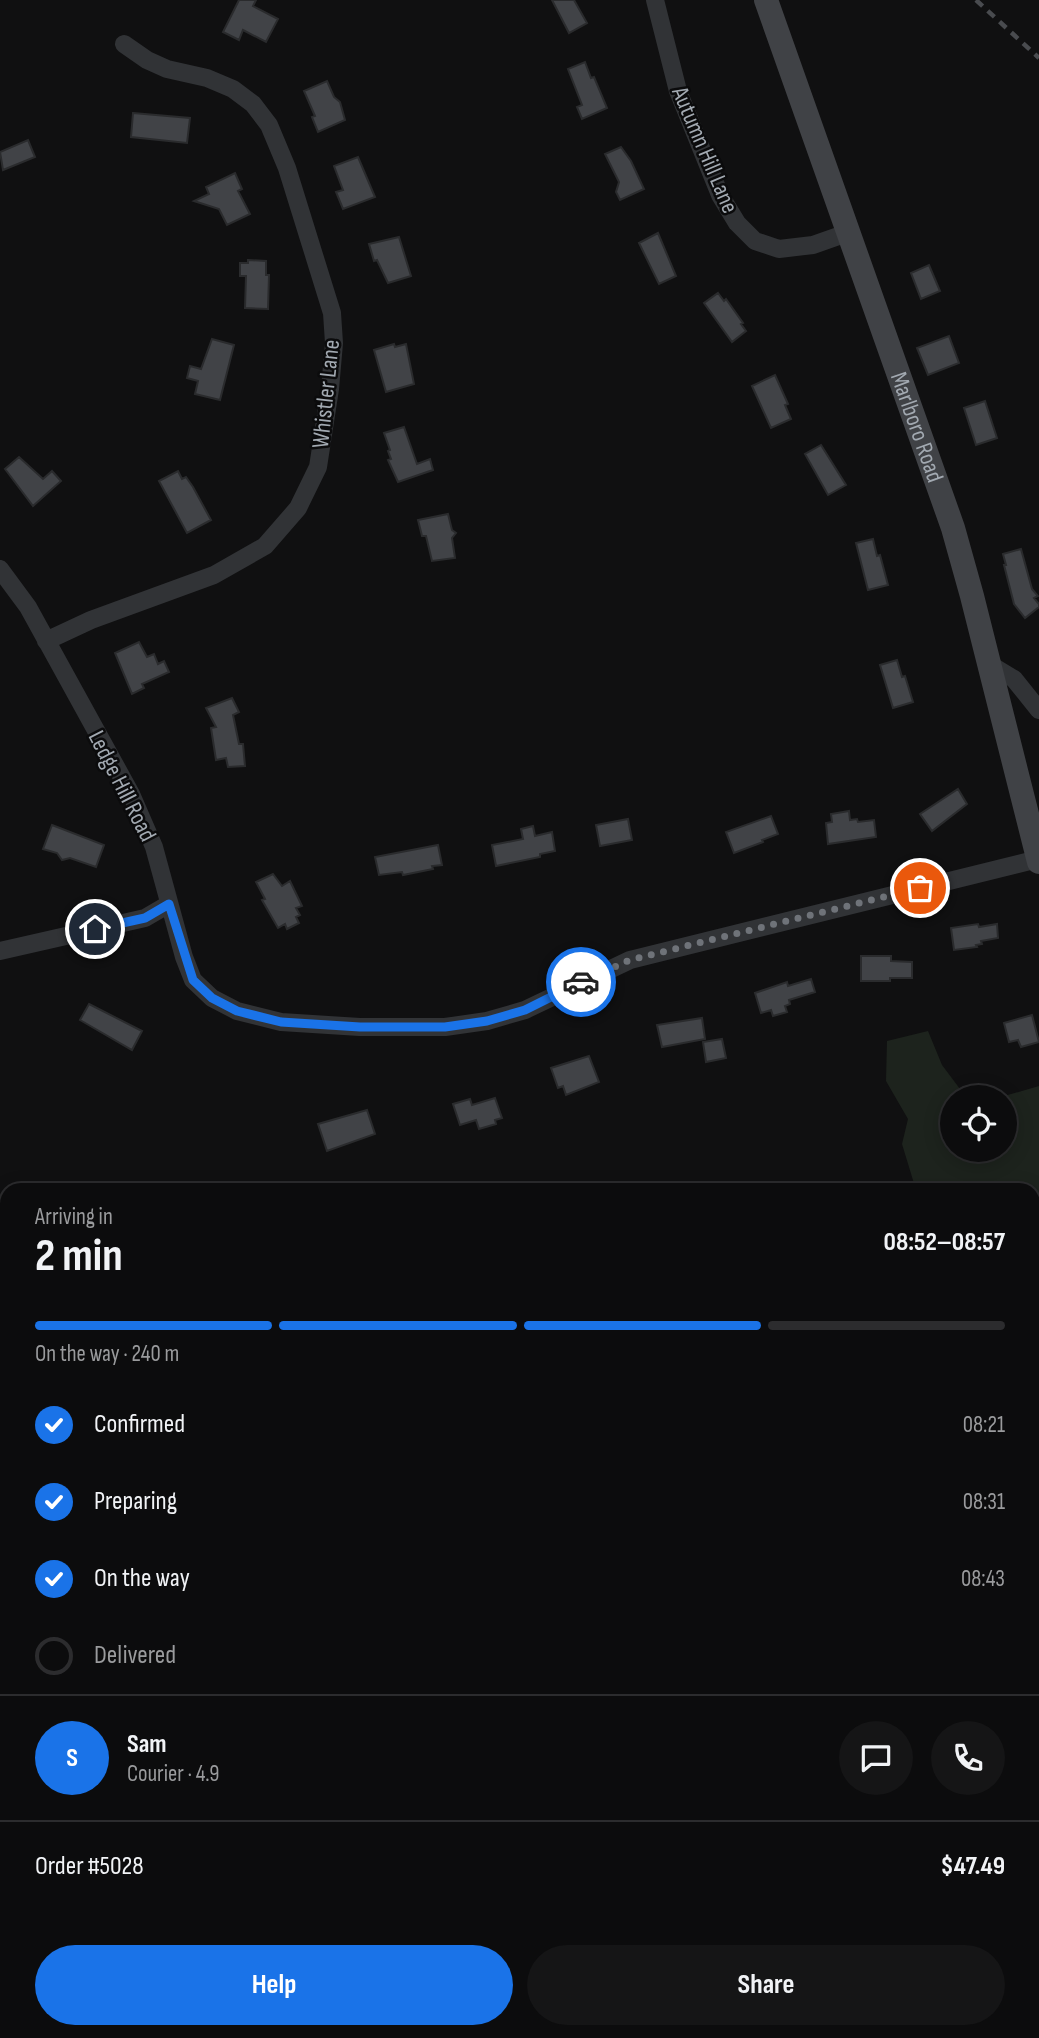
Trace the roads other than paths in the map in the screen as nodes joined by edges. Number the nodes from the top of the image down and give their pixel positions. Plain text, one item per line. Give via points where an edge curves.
1 (654, 0) edge
2 (766, 0) edge
3 (124, 44) dead end
4 (847, 233) junction
5 (0, 569) edge
6 (46, 641) junction
7 (989, 663) junction
8 (1039, 710) edge
9 (1039, 860) edge
10 (169, 904) junction
11 (0, 951) edge

1 - 4 street, Autumn Hill Lane via 678,91 720,195 737,223 755,241 779,249 813,245
2 - 4 main road, Marlboro Road
3 - 6 street, Whistler Lane via 167,69 233,89 254,104 269,125 332,313 330,388 318,467 298,508 265,546 214,575
4 - 7 main road, Marlboro Road via 953,528
5 - 6 street, Ledge Hill Road via 29,607
6 - 10 street, Ledge Hill Road via 131,794
7 - 8 street via 1014,679
7 - 9 main road, Marlboro Road
9 - 10 street, Ledge Hill Road via 630,960 525,1010 445,1027 281,1022 237,1011 212,998 193,980
10 - 11 street via 145,918

